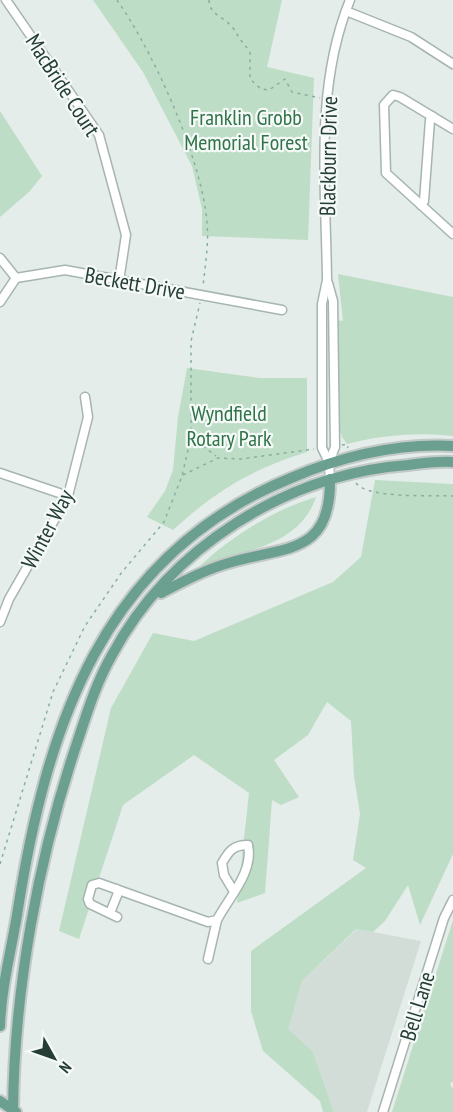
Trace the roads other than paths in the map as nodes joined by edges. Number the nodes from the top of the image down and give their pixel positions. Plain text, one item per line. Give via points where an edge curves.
1 (6, 0) edge
2 (350, 0) edge
3 (346, 11) junction
4 (453, 64) edge
5 (432, 116) junction
6 (453, 129) edge
7 (421, 206) junction
8 (453, 234) edge
9 (0, 258) edge
10 (16, 278) junction
11 (327, 279) junction
12 (119, 281) junction
13 (0, 302) edge
14 (282, 310) dead end
15 (85, 397) dead end
16 (453, 446) edge
17 (329, 462) junction
18 (453, 462) edge
19 (0, 473) edge
20 (330, 478) junction
21 (68, 496) junction
22 (152, 598) junction
23 (0, 622) edge
24 (116, 889) junction
25 (233, 890) junction
26 (453, 900) edge
27 (217, 920) junction
28 (208, 959) dead end
29 (0, 1019) edge
30 (0, 1026) edge
31 (0, 1101) edge
32 (14, 1111) edge
33 (383, 1112) edge

1 - 12 street, MacBride Court via 99,135 126,235
2 - 3 street, Blackburn Drive
3 - 4 street via 411,38
3 - 11 street, Blackburn Drive via 334,50 325,116
5 - 6 street
5 - 7 street
5 - 7 street via 393,95 384,105 384,168
7 - 8 street
9 - 10 street
10 - 12 street, Beckett Drive via 65,270
10 - 13 street
11 - 17 street, Blackburn Drive via 333,301 335,447
11 - 17 street, Blackburn Drive via 322,303 322,448
12 - 14 street, Beckett Drive
15 - 21 street, Winter Way via 88,417
16 - 17 main road via 429,444 368,451
17 - 20 street, Blackburn Drive
17 - 29 main road via 238,503 178,545 131,596 103,639 75,692 54,752 21,884
18 - 20 main road via 375,467
19 - 21 street
20 - 22 main road via 275,500 218,535 186,561
20 - 22 main road via 326,516 294,548 192,576
21 - 23 street, Winter Way via 9,599
22 - 32 main road via 122,637 101,676 51,826 29,944
24 - 24 street via 99,883 92,885 90,904 114,915
24 - 27 street via 208,922
25 - 25 street via 251,858 248,845 230,850 222,863
25 - 27 street
26 - 33 street, Bell Lane
27 - 28 street
29 - 30 main road
31 - 32 main road

